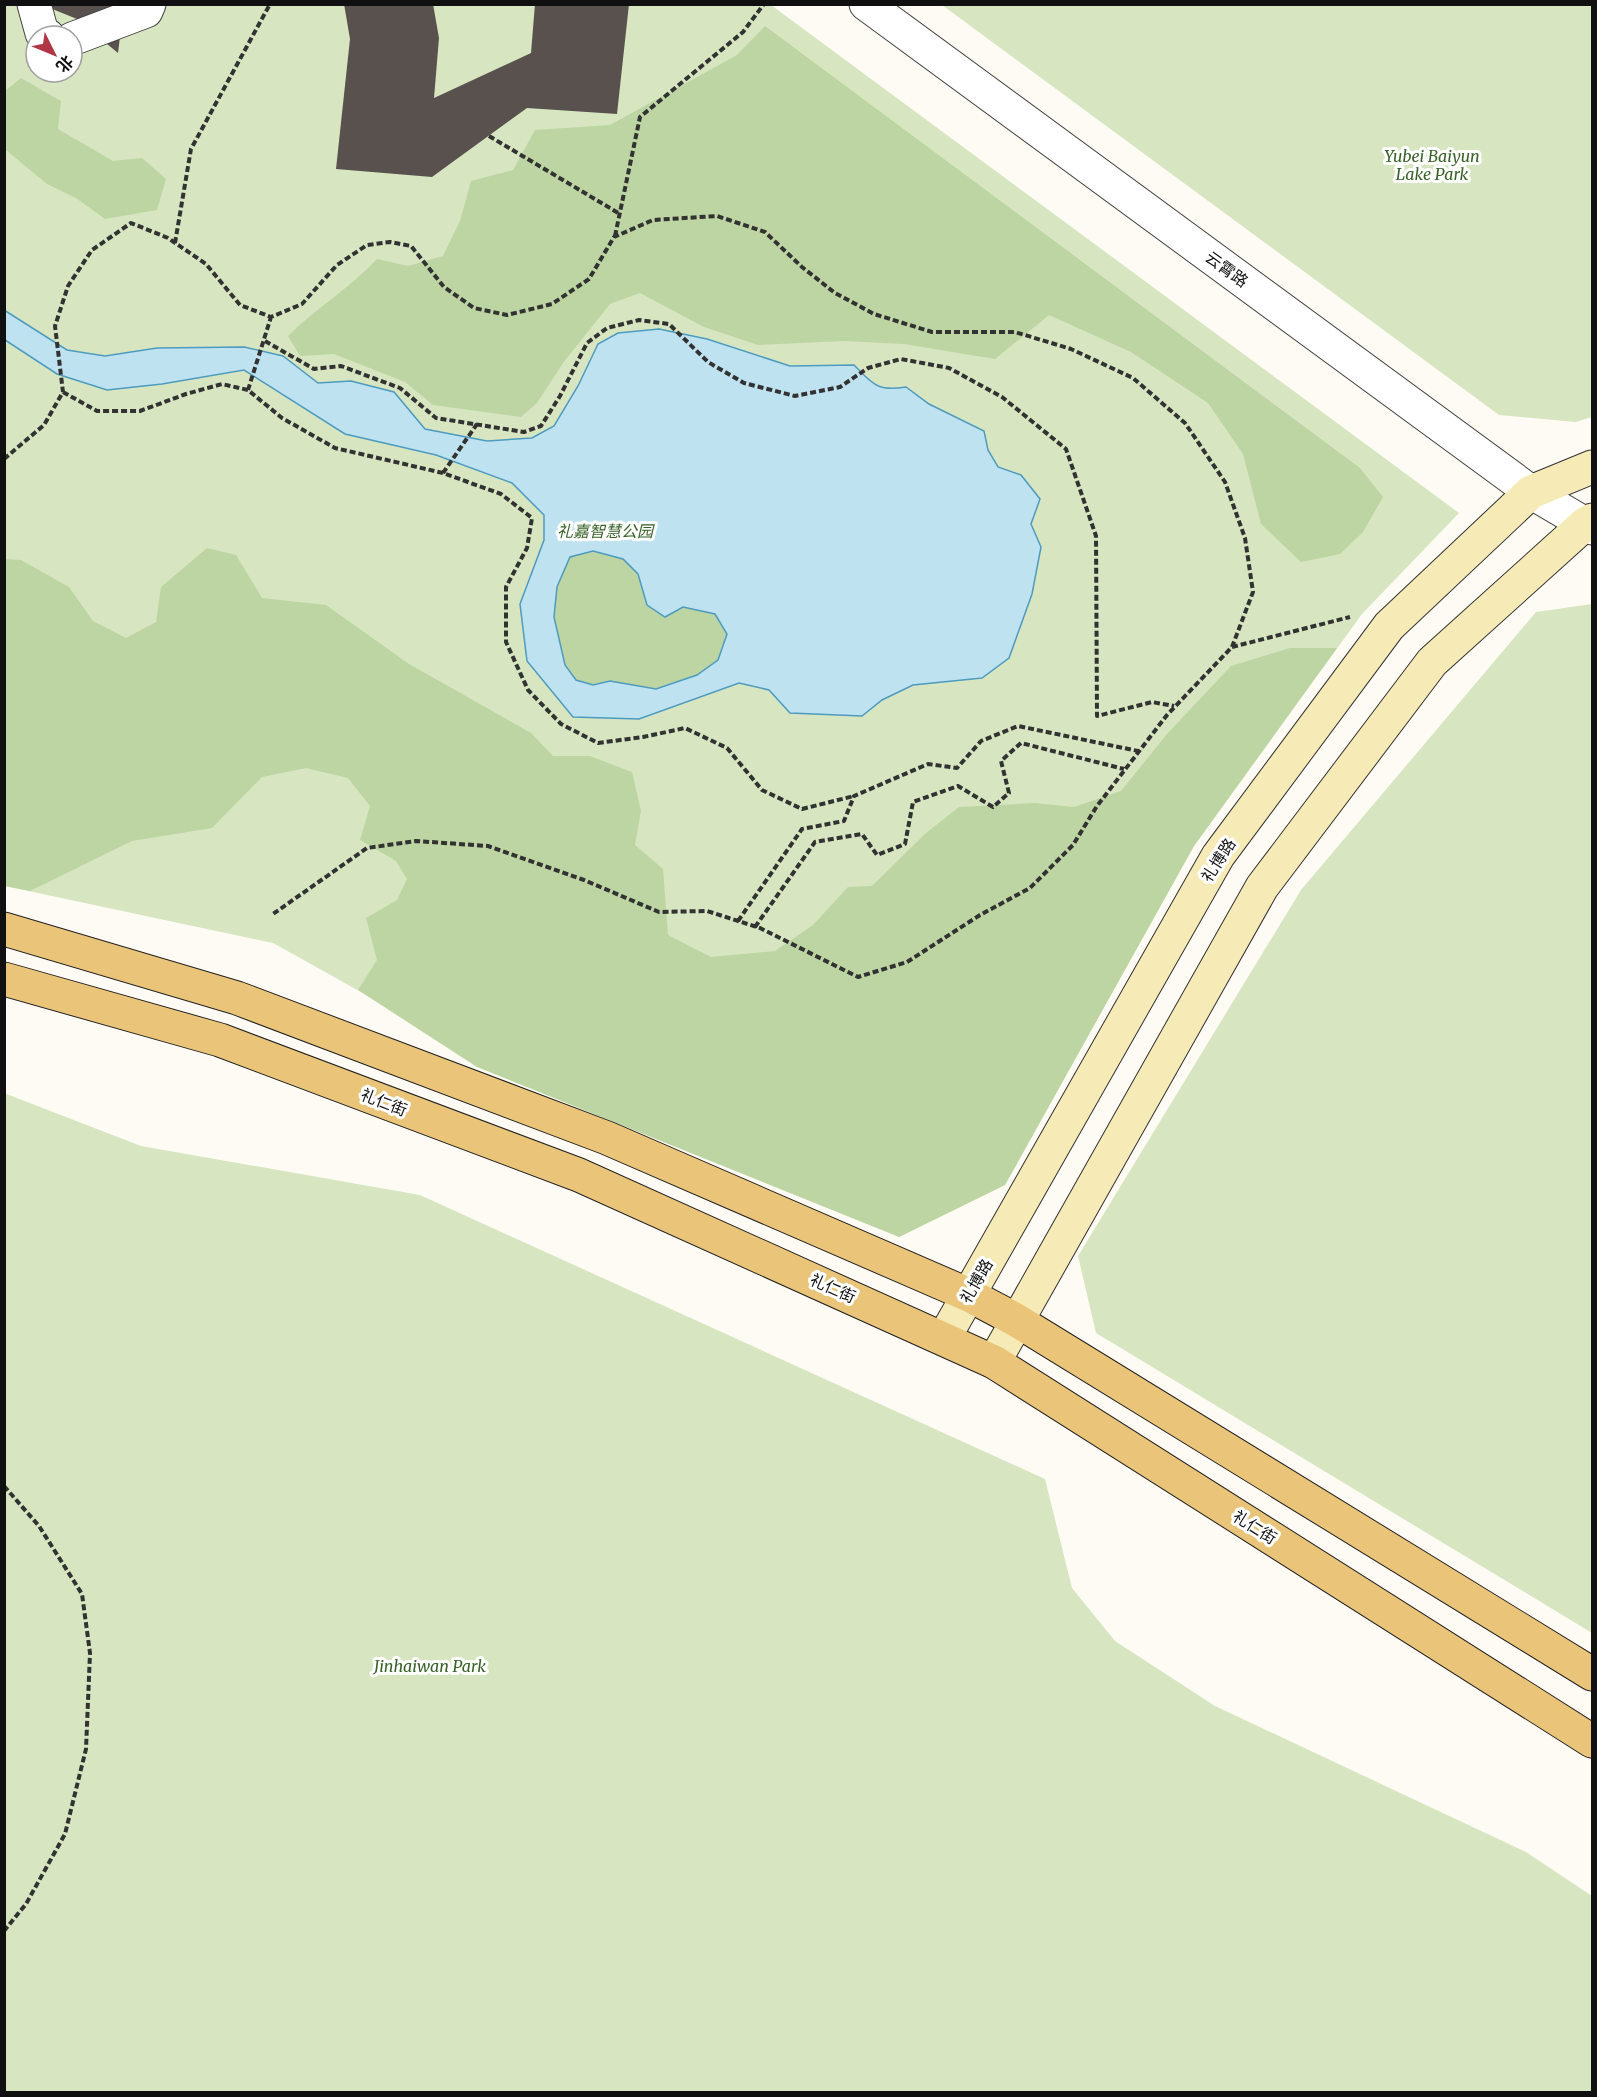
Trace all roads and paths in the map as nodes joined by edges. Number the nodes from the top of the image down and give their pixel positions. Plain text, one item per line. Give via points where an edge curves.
1 (34, 4) edge
2 (148, 4) edge
3 (270, 4) edge
4 (764, 4) edge
5 (866, 4) edge
6 (40, 24) edge
7 (84, 34) edge
8 (489, 136) dead end
9 (620, 213) junction
10 (614, 237) junction
11 (175, 243) junction
12 (271, 317) junction
13 (265, 340) junction
14 (248, 390) junction
15 (63, 392) junction
16 (477, 424) junction
17 (4, 459) edge
18 (1593, 466) edge
19 (443, 473) junction
20 (1531, 492) junction
21 (1590, 524) edge
22 (1351, 616) dead end
23 (1232, 647) junction
24 (1175, 706) junction
25 (1138, 751) junction
26 (1124, 769) junction
27 (854, 796) junction
28 (273, 914) dead end
29 (738, 921) junction
30 (755, 927) junction
31 (4, 928) edge
32 (4, 979) edge
33 (969, 1295) junction
34 (1016, 1320) junction
35 (944, 1338) junction
36 (994, 1362) junction
37 (4, 1486) edge
38 (1593, 1674) edge
39 (1593, 1741) edge
40 (4, 1931) edge

1 - 6 street
2 - 7 street via 146,11
3 - 11 path via 190,149
4 - 9 path via 743,32 639,117
5 - 20 street, 云霄路
8 - 9 path
9 - 10 path
10 - 12 path via 589,279 552,304 507,315 474,308 444,287 411,246 390,242 367,245 337,265 302,304
10 - 23 path via 653,220 717,216 765,232 835,293 874,314 932,332 1015,332 1071,350 1133,378 1185,423 1225,482 1245,538 1253,592
11 - 12 path via 206,264 240,304
11 - 15 path via 131,223 92,250 68,286 55,326
12 - 13 path
13 - 14 path
13 - 16 path via 314,369 341,366 400,388 436,418
14 - 15 path via 222,384 140,411 97,411
14 - 19 path via 282,418 335,447
15 - 17 path via 44,425
16 - 19 path
16 - 24 path via 524,432 541,426 587,343 607,328 639,320 669,324 708,362 744,383 795,396 840,387 868,368 901,359 949,368 1002,397 1066,449 1096,536 1097,716 1152,702
18 - 20 main road, 礼博路
19 - 27 path via 501,494 532,518 527,548 506,587 506,642 528,690 561,724 598,743 685,728 727,748 762,789 802,809
20 - 21 street, 云霄路
20 - 33 main road, 礼博路 via 1389,626 1218,856
21 - 34 main road via 1432,662 1262,887
22 - 23 path
23 - 24 path
24 - 25 path
25 - 26 path
25 - 27 path via 1018,726 981,741 957,768 928,764
26 - 30 path via 1073,846 1030,888 907,962 858,977
26 - 30 path via 1021,743 1001,761 1009,793 993,807 958,786 913,802 905,844 896,848 877,855 862,834 816,842
27 - 29 path via 844,821 802,829
28 - 29 path via 367,848 416,841 488,846 584,879 659,912 707,912
29 - 30 path
31 - 33 main road via 237,998 596,1133
32 - 35 main road, 礼仁街 via 220,1040 579,1175
33 - 34 main road
33 - 35 main road, 礼博路
34 - 36 main road
34 - 38 main road
35 - 36 main road, 礼仁街
36 - 39 main road, 礼仁街
37 - 40 path via 39,1526 82,1594 90,1653 86,1749 65,1834 26,1904

